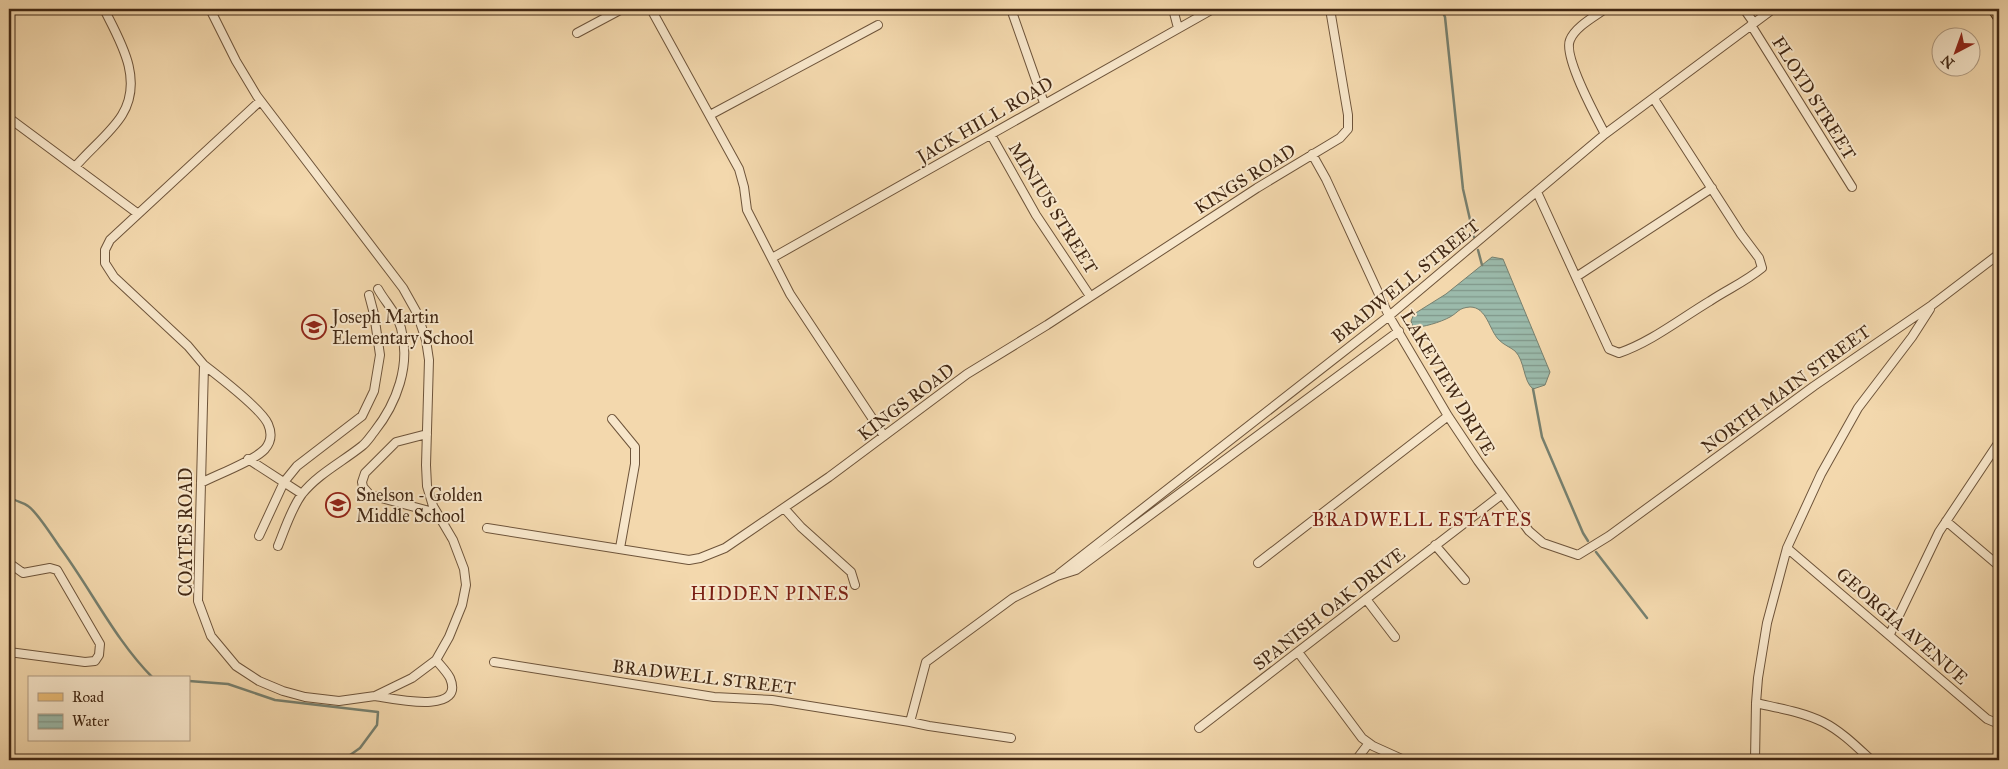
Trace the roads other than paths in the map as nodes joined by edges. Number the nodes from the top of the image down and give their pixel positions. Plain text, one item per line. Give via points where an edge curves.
1 (104, 9) edge
2 (210, 9) edge
3 (622, 9) edge
4 (651, 9) edge
5 (1011, 9) edge
6 (1173, 9) edge
7 (1213, 9) edge
8 (1330, 9) edge
9 (1605, 9) edge
10 (1744, 9) edge
11 (1773, 9) edge
12 (1752, 24) junction
13 (878, 25) dead end
14 (1178, 28) junction
15 (577, 33) dead end
16 (1654, 99) junction
17 (260, 101) junction
18 (1044, 103) junction
19 (710, 115) junction
20 (9, 118) edge
21 (1605, 134) junction
22 (990, 136) junction
23 (1312, 154) junction
24 (75, 167) junction
25 (1852, 187) dead end
26 (1712, 188) junction
27 (1537, 192) junction
28 (137, 213) junction
29 (1999, 254) edge
30 (772, 258) junction
31 (1576, 277) junction
32 (378, 289) dead end
33 (369, 296) dead end
34 (1090, 296) junction
35 (1932, 305) junction
36 (1390, 316) junction
37 (1399, 331) junction
38 (204, 365) junction
39 (1448, 416) junction
40 (612, 419) dead end
41 (426, 434) junction
42 (884, 436) junction
43 (1999, 442) edge
44 (248, 459) junction
45 (284, 482) junction
46 (201, 483) junction
47 (302, 494) junction
48 (1501, 495) junction
49 (784, 508) junction
50 (437, 514) junction
51 (1946, 520) junction
52 (487, 528) dead end
53 (259, 536) dead end
54 (1435, 545) junction
55 (278, 546) dead end
56 (620, 548) junction
57 (1589, 548) joint
58 (1787, 548) junction
59 (1258, 563) dead end
60 (10, 565) edge
61 (1999, 566) edge
62 (1057, 576) junction
63 (1465, 580) dead end
64 (855, 585) dead end
65 (1366, 600) junction
66 (1890, 634) junction
67 (1395, 637) dead end
68 (9, 652) edge
69 (1298, 652) junction
70 (436, 660) junction
71 (494, 662) dead end
72 (375, 696) junction
73 (1756, 703) junction
74 (910, 722) junction
75 (1999, 724) edge
76 (1199, 728) dead end
77 (1011, 738) dead end
78 (1369, 743) junction
79 (1356, 760) edge
80 (1404, 760) edge
81 (1755, 760) edge
82 (1872, 760) edge

1 - 24 street via 130,66 129,100 109,131
2 - 17 street, COATES ROAD
3 - 15 street
4 - 19 street
5 - 18 street
6 - 14 street
7 - 14 street, JACK HILL ROAD
8 - 23 street, KINGS ROAD via 1348,129 1340,138
9 - 21 street via 1570,38 1568,47 1574,68
10 - 12 street, FLOYD STREET
11 - 12 street, BRADWELL STREET
12 - 16 street, BRADWELL STREET
12 - 25 street, FLOYD STREET
13 - 19 street
14 - 18 street, JACK HILL ROAD
16 - 21 street, BRADWELL STREET
16 - 26 street
17 - 28 street
17 - 41 street, COATES ROAD via 403,288 417,313 426,340 428,360
18 - 22 street, JACK HILL ROAD
19 - 30 street via 739,169 747,210
20 - 24 street
21 - 27 street, BRADWELL STREET
22 - 30 street, JACK HILL ROAD
22 - 34 street, MINIUS STREET via 1036,215
23 - 34 street, KINGS ROAD
23 - 36 street, LAKEVIEW DRIVE
24 - 28 street
26 - 31 street
26 - 31 street via 1759,258 1762,268 1746,281 1635,348 1619,353 1609,349
27 - 31 street
27 - 36 street, BRADWELL STREET
28 - 38 street via 110,240 104,250 105,263 114,277
29 - 35 street, NORTH MAIN STREET
30 - 42 street via 790,294
32 - 47 street via 401,328 405,359 397,392 364,445
33 - 45 street via 380,355 374,391 362,416 297,466
34 - 42 street, KINGS ROAD via 967,374
35 - 57 street, NORTH MAIN STREET
35 - 58 street via 1858,408 1820,474
36 - 37 street, LAKEVIEW DRIVE
36 - 62 street, BRADWELL STREET
37 - 39 street, LAKEVIEW DRIVE
37 - 62 street, BRADWELL STREET via 1076,570
38 - 44 street via 267,421 271,433 269,442 259,454
38 - 46 street, COATES ROAD
39 - 48 street, LAKEVIEW DRIVE
39 - 59 street
40 - 56 street via 635,447
41 - 50 street, COATES ROAD via 427,486
41 - 50 street via 396,442 365,473 362,482 365,492 370,495
42 - 49 street, KINGS ROAD
43 - 51 street
44 - 45 street
44 - 46 street
45 - 47 street
45 - 53 street
46 - 72 street, COATES ROAD via 198,601 211,636 236,666 283,691 339,701
47 - 55 street
48 - 54 street, SPANISH OAK DRIVE
48 - 57 street, LAKEVIEW DRIVE via 1528,531 1543,543 1578,555
49 - 56 street, KINGS ROAD via 725,548 700,558 689,560
49 - 64 street via 851,572
50 - 70 street, COATES ROAD via 453,540 464,569 466,585 462,605
51 - 61 street
51 - 66 street
52 - 56 street, KINGS ROAD
54 - 63 street
54 - 65 street, SPANISH OAK DRIVE
58 - 66 street, GEORGIA AVENUE
58 - 73 street via 1767,623
60 - 68 street via 23,573 50,568 57,570 100,644 95,661 85,662
62 - 74 street, BRADWELL STREET via 998,608 926,662
65 - 67 street
65 - 69 street, SPANISH OAK DRIVE
66 - 75 street, GEORGIA AVENUE via 1987,719
69 - 76 street, SPANISH OAK DRIVE
69 - 78 street
70 - 72 street, COATES ROAD via 412,678
70 - 72 street via 450,676 452,686 444,699 416,702
71 - 74 street, BRADWELL STREET via 714,697 772,700
73 - 81 street
73 - 82 street via 1823,722 1847,737
74 - 77 street, BRADWELL STREET
78 - 79 street
78 - 80 street

